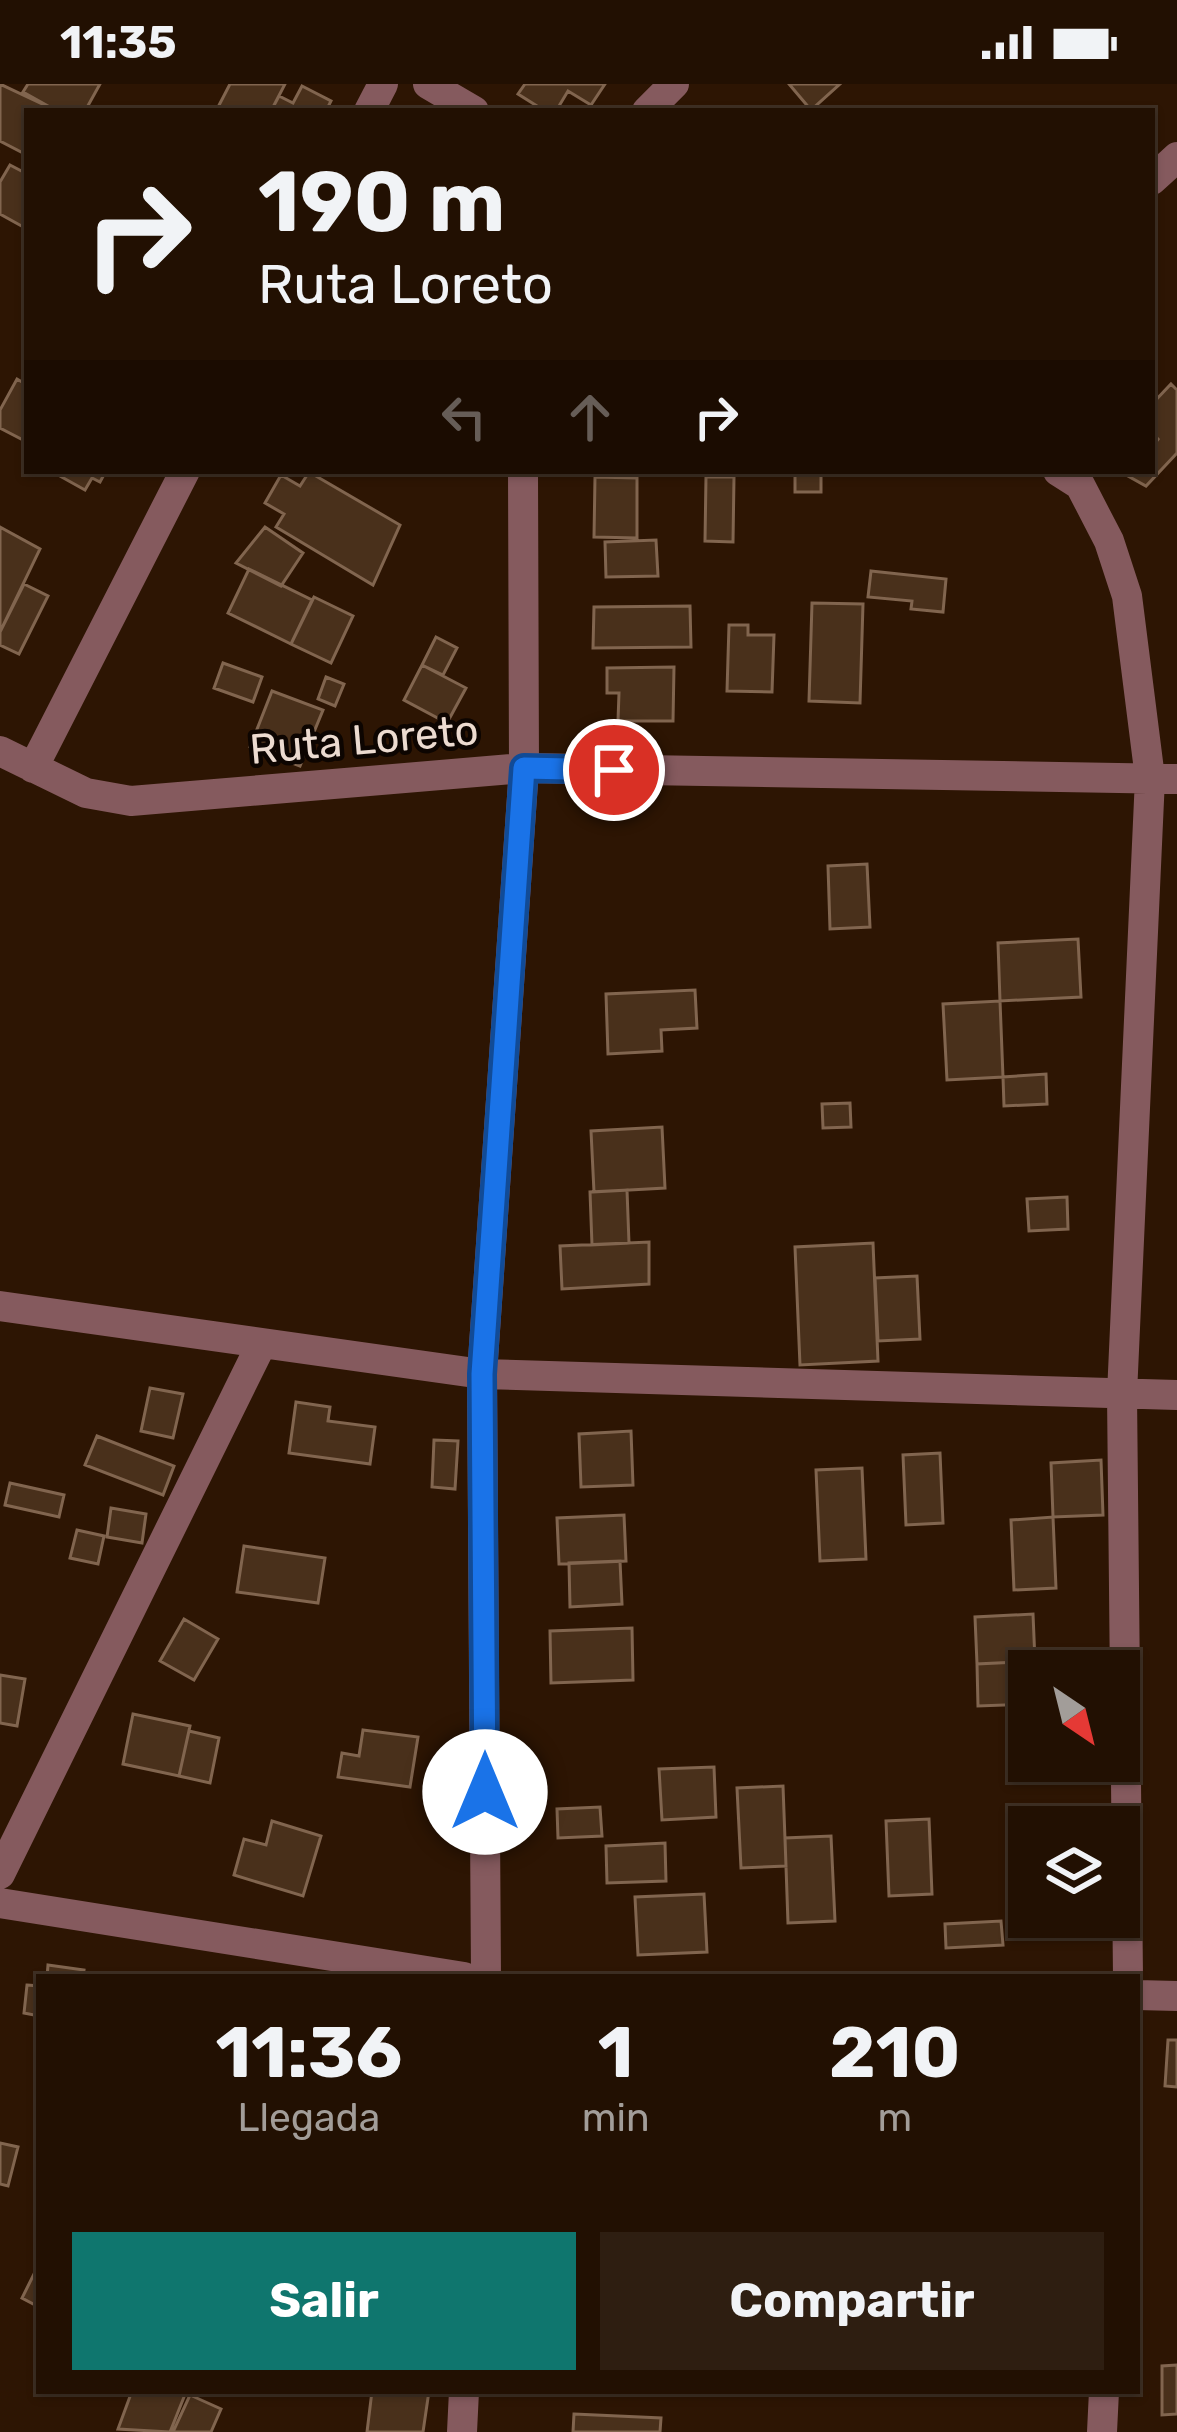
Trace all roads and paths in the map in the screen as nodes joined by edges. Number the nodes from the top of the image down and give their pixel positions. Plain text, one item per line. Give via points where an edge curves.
1 (428, 84) edge
2 (674, 84) edge
3 (469, 108) edge
4 (649, 108) edge
5 (183, 474) edge
6 (523, 474) edge
7 (1063, 474) edge
8 (0, 751) edge
9 (34, 768) junction
10 (524, 768) junction
11 (1163, 779) edge
12 (0, 1306) edge
13 (260, 1347) junction
14 (482, 1374) junction
15 (1122, 1394) junction
16 (1177, 1395) edge
17 (0, 1874) edge
18 (0, 1903) edge
19 (445, 1974) edge
20 (486, 1974) edge
21 (1128, 1974) edge
22 (1140, 1995) edge
23 (1177, 1996) edge
24 (464, 2394) edge
25 (1104, 2394) edge
26 (462, 2432) edge
27 (1102, 2432) edge

1 - 3 street
2 - 4 street
5 - 9 street
6 - 10 street
7 - 11 street via 1080,485 1109,541
8 - 9 street, Ruta Loreto
9 - 10 street, Ruta Loreto via 86,793 131,801
10 - 11 street, Ruta Loreto
10 - 14 street
11 - 15 street
12 - 13 street
13 - 14 street
13 - 17 street
14 - 15 street
14 - 20 street
15 - 16 street
15 - 21 street
18 - 19 street
22 - 23 street
24 - 26 street
25 - 27 street

